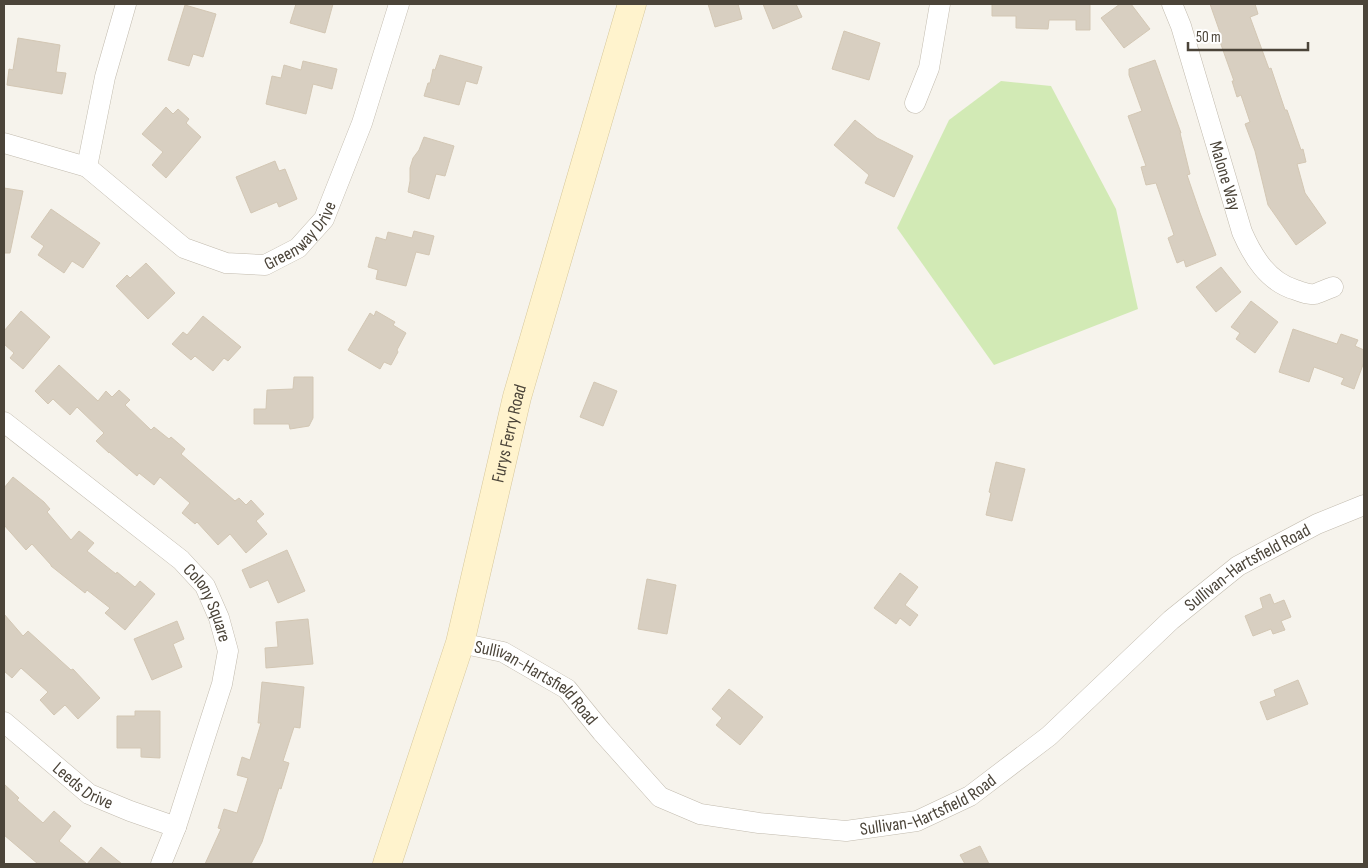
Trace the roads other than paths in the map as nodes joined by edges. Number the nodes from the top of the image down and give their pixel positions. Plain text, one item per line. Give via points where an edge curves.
1 (126, 4) edge
2 (399, 4) edge
3 (632, 4) edge
4 (940, 4) edge
5 (1172, 4) edge
6 (915, 103) dead end
7 (4, 143) edge
8 (87, 167) junction
9 (1333, 287) dead end
10 (4, 422) edge
11 (1364, 505) edge
12 (460, 643) junction
13 (4, 722) edge
14 (176, 827) junction
15 (161, 864) edge
16 (387, 864) edge

1 - 8 street via 105,77
2 - 8 street, Greenway Drive via 362,123 324,220 298,248 265,265 226,263 184,248
3 - 12 main road, Furys Ferry Road via 517,397
4 - 6 street via 929,68
5 - 9 street, Malone Way via 1250,250 1276,281 1288,288 1313,294
7 - 8 street, Greenway Drive
10 - 14 street, Colony Square via 181,560 204,586 219,618 228,651 222,684
11 - 12 street, Sullivan-Hartsfield Road via 1318,524 1238,566 1171,620 1049,736 970,796 917,820 846,831 700,814 660,797 566,689 503,652
12 - 16 main road, Furys Ferry Road
13 - 14 street, Leeds Drive via 90,794
14 - 15 street, Colony Square

